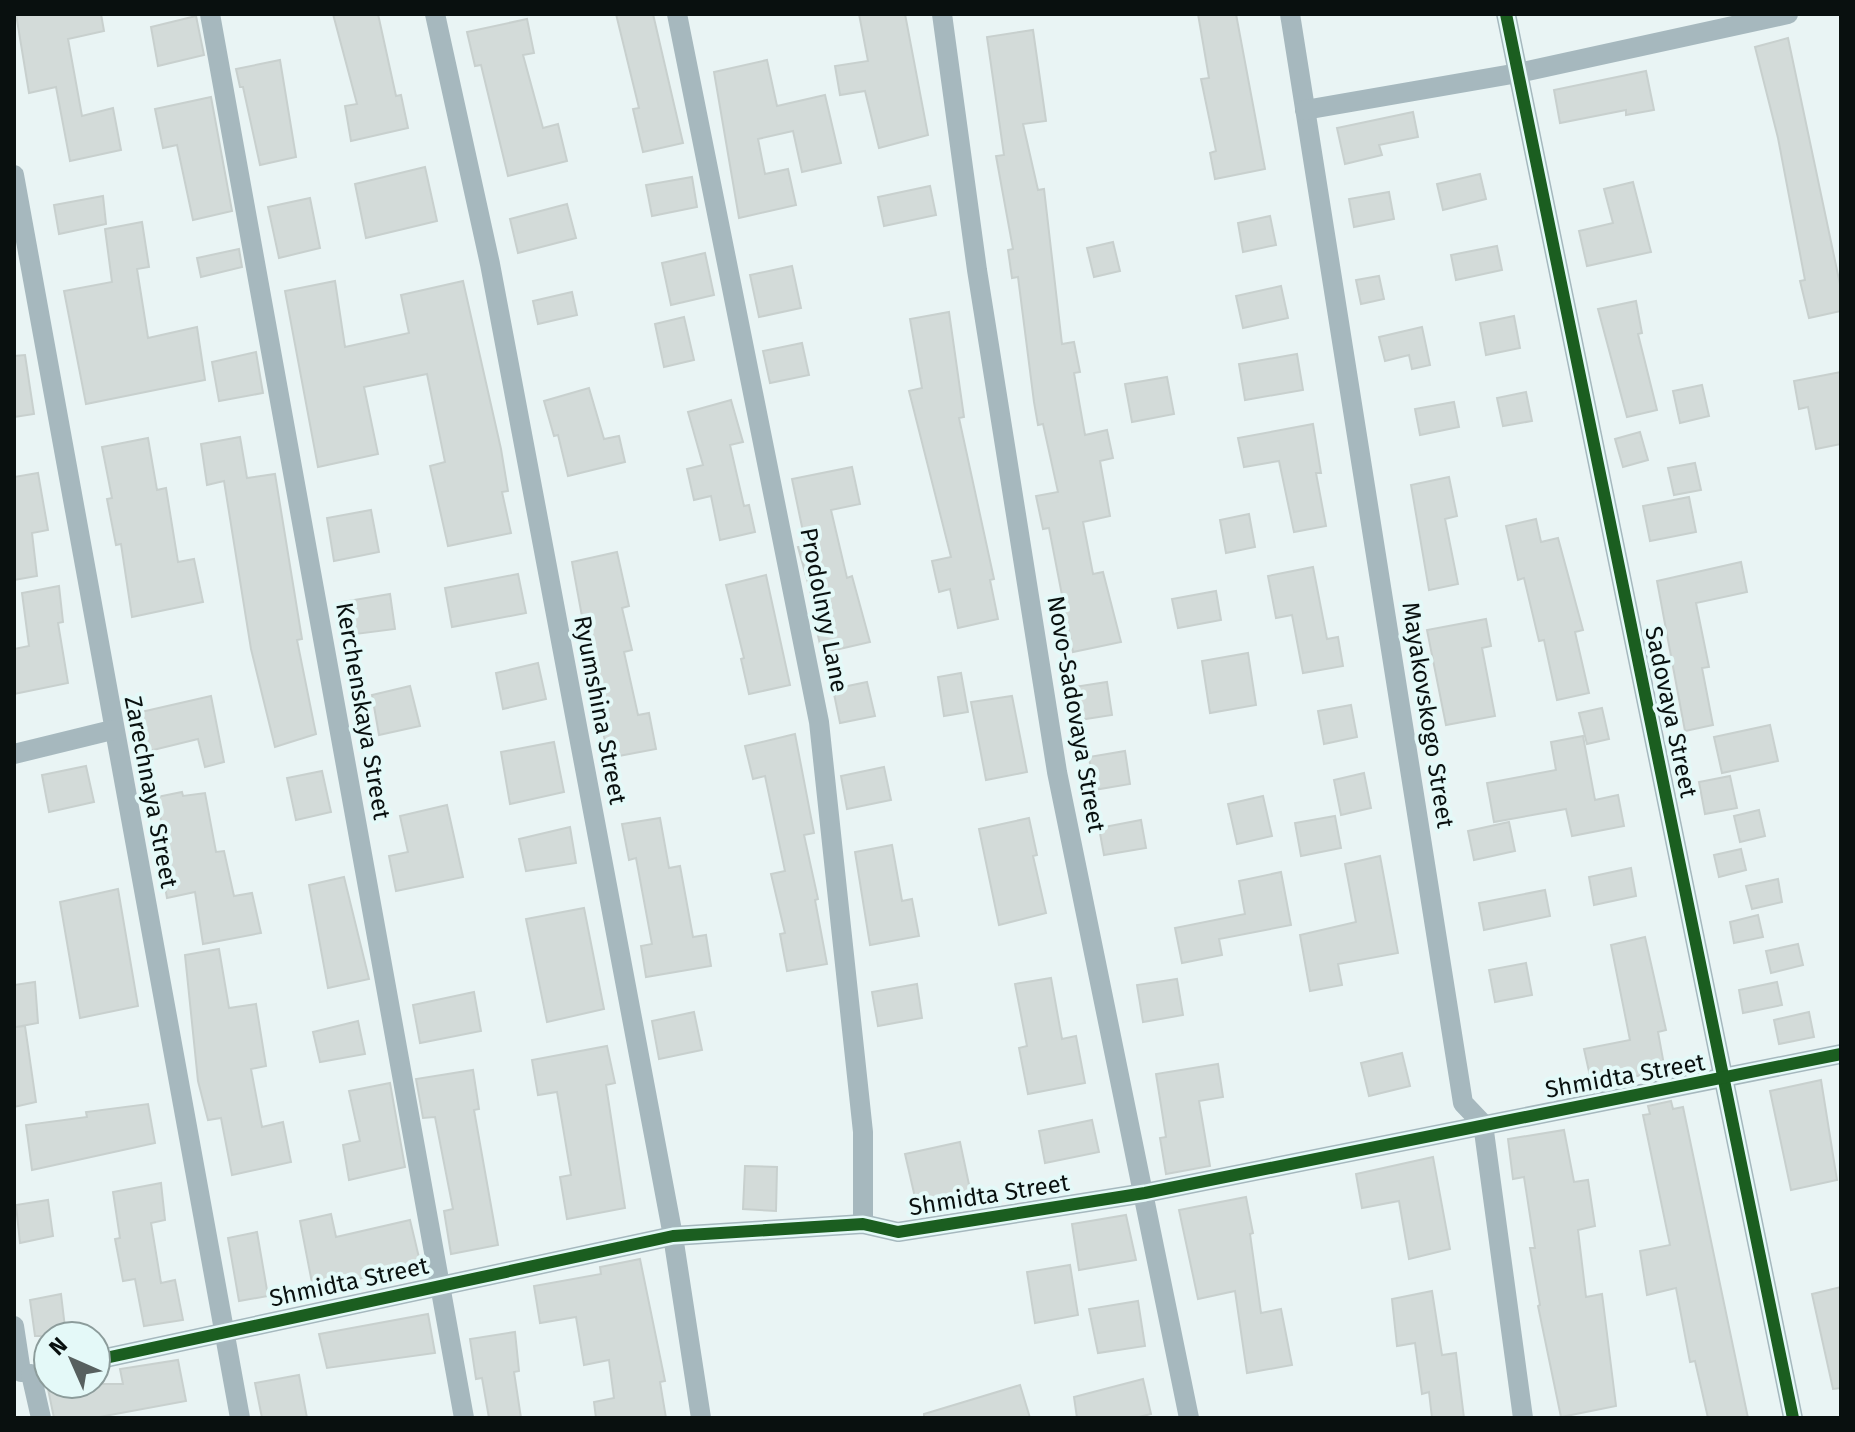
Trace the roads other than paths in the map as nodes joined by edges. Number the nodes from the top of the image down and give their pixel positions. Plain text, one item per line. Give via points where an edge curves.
1 (210, 14) edge
2 (435, 14) edge
3 (677, 14) edge
4 (942, 14) edge
5 (1290, 14) edge
6 (1506, 14) edge
7 (1788, 14) edge
8 (1518, 73) junction
9 (1305, 110) junction
10 (14, 175) edge
11 (112, 730) junction
12 (14, 754) edge
13 (1841, 1054) edge
14 (1723, 1080) junction
15 (1483, 1124) junction
16 (1145, 1193) junction
17 (863, 1224) junction
18 (673, 1236) junction
19 (440, 1285) junction
20 (14, 1326) edge
21 (223, 1331) junction
22 (112, 1356) edge
23 (29, 1373) edge
24 (41, 1418) edge
25 (240, 1418) edge
26 (464, 1418) edge
27 (701, 1418) edge
28 (1189, 1418) edge
29 (1523, 1418) edge
30 (1793, 1418) edge

1 - 19 street, Kerchenskaya Street
2 - 18 street, Ryumshina Street via 490,264
3 - 17 street, Prodolnyy Lane via 819,722 863,1132
4 - 16 street, Novo-Sadovaya Street via 1057,772
5 - 9 street, Mayakovskogo Street
6 - 8 street, Sadovaya Street
7 - 8 street
8 - 9 street
8 - 14 street, Sadovaya Street
9 - 15 street, Mayakovskogo Street via 1463,1103
10 - 11 street, Zarechnaya Street
11 - 12 street
11 - 21 street, Zarechnaya Street
13 - 14 street, Shmidta Street
14 - 15 street, Shmidta Street
14 - 30 street, Sadovaya Street
15 - 16 street, Shmidta Street
15 - 29 street, Mayakovskogo Street
16 - 17 street, Shmidta Street via 898,1232
16 - 28 street, Novo-Sadovaya Street
17 - 18 street, Shmidta Street
18 - 19 street, Shmidta Street
18 - 27 street, Ryumshina Street
19 - 21 street, Shmidta Street
19 - 26 street, Kerchenskaya Street
20 - 23 street
21 - 22 street, Shmidta Street
21 - 25 street, Zarechnaya Street
23 - 24 street

